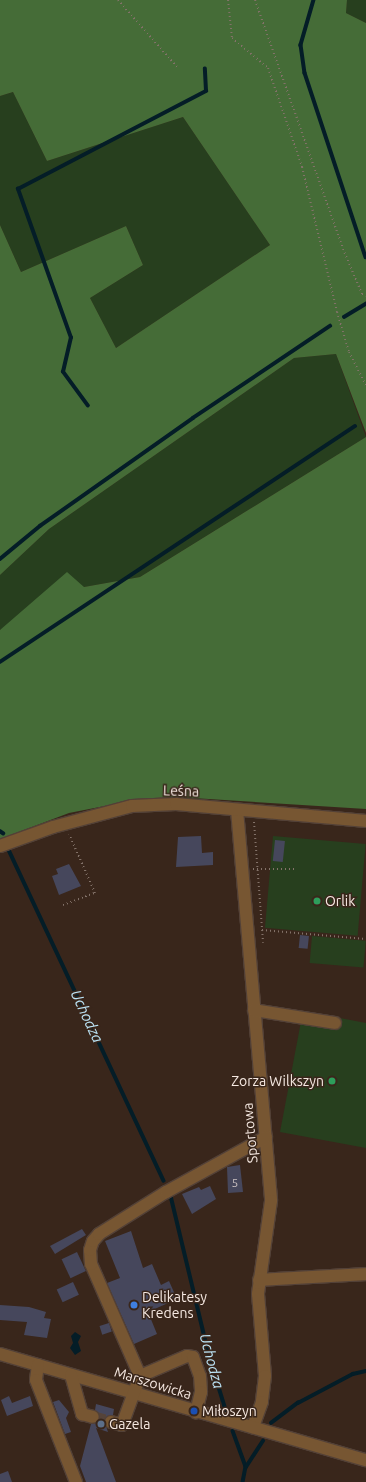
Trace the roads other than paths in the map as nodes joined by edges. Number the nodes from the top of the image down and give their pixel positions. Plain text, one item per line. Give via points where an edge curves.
1 (237, 810) junction
2 (366, 820) edge
3 (0, 846) edge
4 (254, 1010) junction
5 (335, 1023) dead end
6 (266, 1137) junction
7 (366, 1274) edge
8 (259, 1280) junction
9 (0, 1354) edge
10 (38, 1365) junction
11 (71, 1375) junction
12 (140, 1376) junction
13 (135, 1393) junction
14 (196, 1412) junction
15 (93, 1417) tunnel mouth
16 (111, 1422) tunnel mouth
17 (253, 1427) junction
18 (366, 1460) edge
19 (76, 1482) edge

1 - 2 street, Leśna
1 - 3 street, Leśna via 176,804 132,806 65,823
1 - 4 street, Sportowa
4 - 5 street
4 - 6 street, Sportowa
6 - 8 street, Sportowa via 271,1201
6 - 12 street via 166,1192 99,1234 93,1241 91,1264
7 - 8 street
8 - 17 street, Sportowa via 265,1376 262,1402
9 - 10 street, Marszowicka
10 - 11 street, Marszowicka
10 - 19 street via 36,1380
11 - 13 street, Marszowicka
11 - 15 street via 82,1414
12 - 13 street
12 - 14 street via 188,1356 193,1357 200,1387
13 - 14 street, Marszowicka
13 - 16 street via 122,1425
14 - 17 street, Marszowicka
17 - 18 street, Marszowicka

